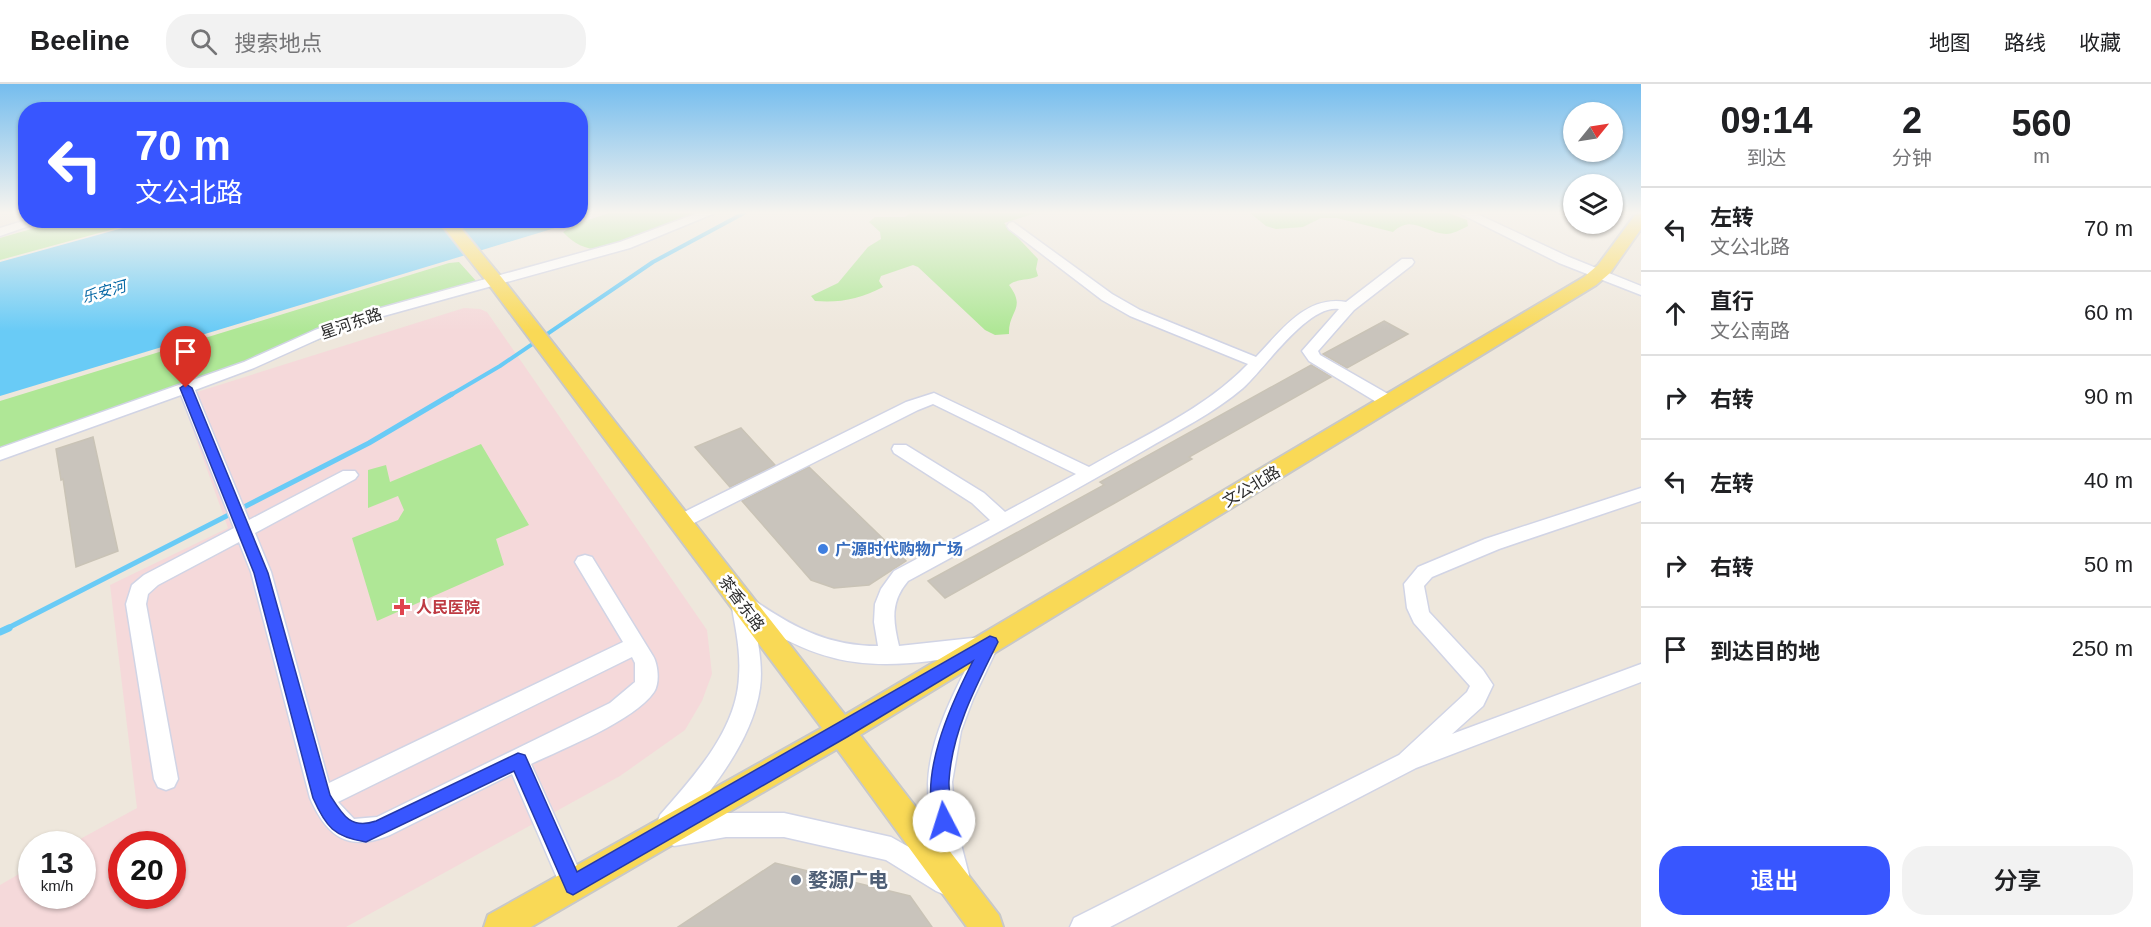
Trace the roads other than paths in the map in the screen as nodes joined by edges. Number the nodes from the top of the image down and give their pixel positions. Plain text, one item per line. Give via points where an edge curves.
1 (472, 252) edge
2 (600, 252) edge
3 (1048, 252) edge
4 (1549, 252) edge
5 (1615, 252) edge
6 (1407, 262) dead end
7 (1598, 275) junction
8 (496, 282) junction
9 (1641, 291) edge
10 (1349, 307) junction
11 (1258, 363) junction
12 (186, 388) junction
13 (1389, 402) junction
14 (900, 449) dead end
15 (0, 454) edge
16 (1090, 474) junction
17 (349, 475) dead end
18 (1641, 494) edge
19 (239, 518) junction
20 (1003, 521) junction
21 (680, 522) junction
22 (585, 562) dead end
23 (740, 601) junction
24 (990, 642) junction
25 (637, 645) junction
26 (890, 654) junction
27 (1641, 674) edge
28 (841, 732) junction
29 (518, 761) junction
30 (1407, 762) junction
31 (166, 779) dead end
32 (322, 798) junction
33 (657, 837) junction
34 (573, 885) junction
35 (960, 891) junction
36 (500, 927) edge
37 (987, 927) edge
38 (1083, 927) edge

1 - 8 main road, 茶香东路
2 - 8 street, 星河东路
3 - 11 street via 1135,313
4 - 7 street
5 - 7 main road, 文公北路
6 - 10 street
7 - 9 street
7 - 13 main road, 文公北路
8 - 12 street, 星河东路 via 364,317
8 - 21 main road, 茶香东路
10 - 11 street via 1333,304 1315,309
10 - 13 street via 1310,354
11 - 16 street via 1209,405
12 - 15 street, 星河东路
12 - 19 street
13 - 24 main road, 文公北路
14 - 20 street via 978,498
16 - 20 street
16 - 21 street via 934,398
17 - 19 street
18 - 30 street via 1492,544 1425,572 1414,584 1417,609 1482,685 1475,699
19 - 31 street via 139,590 136,604
19 - 32 street via 261,573
20 - 26 street via 901,576 892,585 882,608
21 - 23 main road, 茶香东路
22 - 25 street
23 - 26 street via 804,640 842,652
23 - 28 main road, 茶香东路
23 - 33 street via 750,655 747,698 731,736 703,784
24 - 26 street via 938,652
24 - 28 main road, 文公北路
24 - 35 street via 950,731 940,782 944,821
25 - 29 street via 646,662 646,686 618,710
25 - 32 street
27 - 30 street
28 - 33 main road, 文公北路
28 - 35 main road, 茶香东路
29 - 32 street via 366,833 347,830
29 - 34 street
30 - 38 street
33 - 34 main road, 文公北路
33 - 35 street via 726,825 784,825 891,849
34 - 36 main road, 文公北路
35 - 37 main road, 茶香东路

